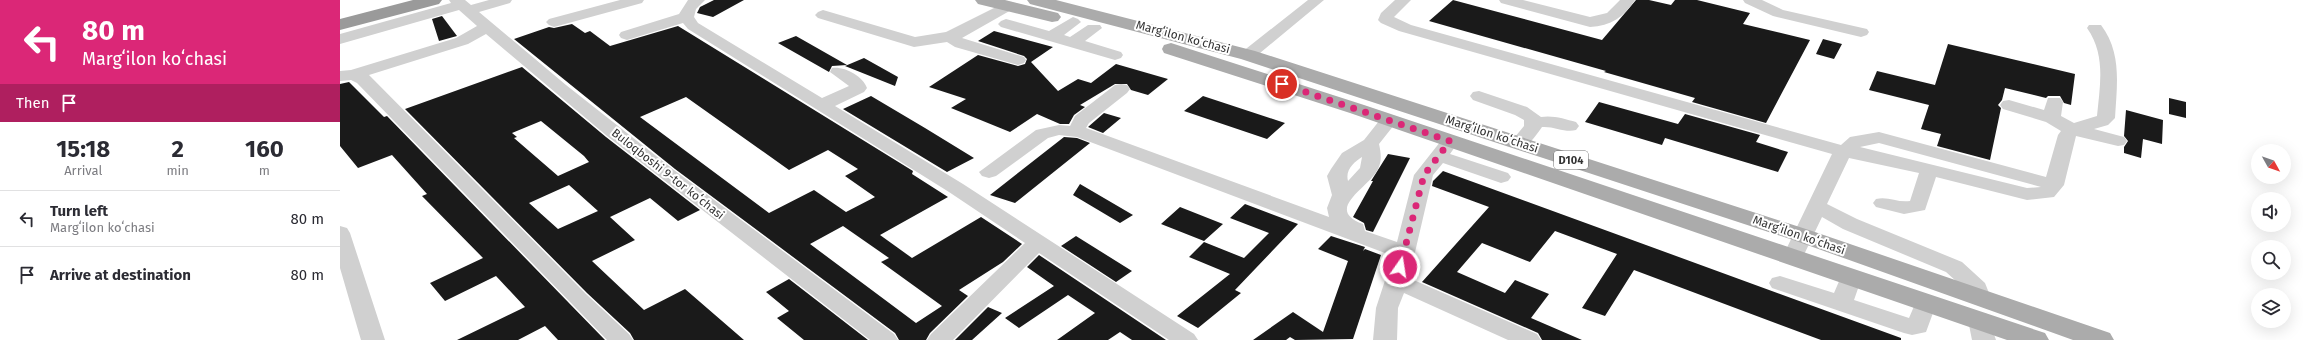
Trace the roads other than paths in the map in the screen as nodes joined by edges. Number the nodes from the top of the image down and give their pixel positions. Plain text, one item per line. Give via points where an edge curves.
1 (408, 0) edge
2 (433, 0) edge
3 (505, 0) edge
4 (637, 0) edge
5 (984, 0) edge
6 (1296, 0) edge
7 (1404, 0) edge
8 (1506, 0) edge
9 (1628, 0) edge
10 (1750, 0) edge
11 (1314, 2) edge
12 (612, 3) edge
13 (1529, 3) edge
14 (462, 5) edge
15 (690, 5) edge
16 (1041, 8) edge
17 (823, 15) dead end
18 (1007, 15) junction
19 (340, 18) edge
20 (554, 22) dead end
21 (340, 25) edge
22 (488, 27) junction
23 (2094, 28) dead end
24 (1024, 30) junction
25 (1861, 32) dead end
26 (1073, 33) junction
27 (627, 35) dead end
28 (955, 36) junction
29 (340, 39) edge
30 (1115, 55) dead end
31 (1248, 55) junction
32 (1018, 60) dead end
33 (838, 72) dead end
34 (346, 76) edge
35 (1121, 89) dead end
36 (1479, 96) dead end
37 (822, 105) junction
38 (2009, 105) dead end
39 (1389, 120) junction
40 (1535, 123) junction
41 (1570, 126) dead end
42 (2071, 129) junction
43 (1080, 132) junction
44 (2118, 141) dead end
45 (1519, 143) junction
46 (1445, 148) junction
47 (1844, 152) junction
48 (1929, 170) junction
49 (989, 172) dead end
50 (1501, 177) dead end
51 (2054, 185) junction
52 (1883, 203) dead end
53 (1817, 206) junction
54 (340, 233) edge
55 (1804, 236) junction
56 (1037, 243) junction
57 (1404, 248) junction
58 (1793, 258) junction
59 (1851, 277) junction
60 (1396, 282) junction
61 (1780, 283) dead end
62 (1980, 298) junction
63 (1926, 302) junction
64 (1841, 304) junction
65 (1982, 330) edge
66 (373, 340) edge
67 (621, 340) edge
68 (886, 340) edge
69 (939, 340) edge
70 (1186, 340) edge
71 (1382, 340) edge
72 (1529, 340) edge
73 (2036, 340) edge
74 (2101, 340) edge

1 - 19 highway
2 - 21 highway
3 - 14 street
4 - 12 street
5 - 18 main road, Margʻilon koʻchasi / D104
6 - 11 street
7 - 47 street via 1386,16 1386,20 1405,28
8 - 13 street
9 - 13 street via 1611,19 1600,22 1590,22
10 - 25 street via 1778,12
11 - 31 street
12 - 20 street
14 - 22 street, Buloqboshi 9-tor koʻchasi
14 - 29 street
15 - 27 street
15 - 37 street via 693,26
16 - 18 main road, Margʻilon koʻchasi / D104
16 - 24 street
16 - 26 main road, Margʻilon koʻchasi / D104
16 - 31 main road, Margʻilon koʻchasi / D104
17 - 28 street via 914,42 929,42
18 - 24 street
18 - 28 street
22 - 34 street via 462,41
22 - 68 street, Buloqboshi 9-tor koʻchasi via 673,179
23 - 42 street via 2104,41 2110,70 2106,118 2102,122
24 - 26 street via 1051,37
26 - 30 street
26 - 39 main road, Margʻilon koʻchasi / D104 via 1094,28 1223,65
28 - 32 street via 954,39 961,44
31 - 45 main road, Margʻilon koʻchasi / D104
33 - 37 street via 857,84 858,88
34 - 67 street via 363,80 369,85
35 - 43 street via 1081,120 1077,129
36 - 40 street via 1521,110 1533,118
37 - 56 street via 956,188
38 - 42 street via 2053,110
39 - 46 main road, Margʻilon koʻchasi / D104
39 - 57 street via 1370,144 1349,157 1340,169 1337,176 1342,195 1337,214 1346,225
40 - 41 street via 1549,121
40 - 45 street
42 - 44 street
42 - 51 street via 2067,135
43 - 49 street via 1059,130 1042,134
43 - 57 street
45 - 55 main road, Margʻilon koʻchasi / D104
46 - 50 street
46 - 57 street via 1424,175
46 - 58 main road, Margʻilon koʻchasi / D104
47 - 48 street via 1856,152
47 - 51 street via 1856,141 1879,137
47 - 53 street via 1837,161
48 - 51 street via 2027,194 2047,194
48 - 52 street via 1918,206 1904,208
53 - 55 street
53 - 62 street via 1850,224 1954,267 1977,288
54 - 66 street
55 - 58 street
55 - 62 main road, Margʻilon koʻchasi / D104
56 - 69 street
56 - 70 street
57 - 60 street
58 - 59 main road, Margʻilon koʻchasi / D104
59 - 63 main road, Margʻilon koʻchasi / D104
59 - 64 street
60 - 71 street via 1387,308
60 - 72 street
61 - 64 street
62 - 74 main road, Margʻilon koʻchasi / D104
63 - 64 street via 1918,326 1912,327
63 - 65 main road, Margʻilon koʻchasi / D104
65 - 73 main road, Margʻilon koʻchasi / D104

